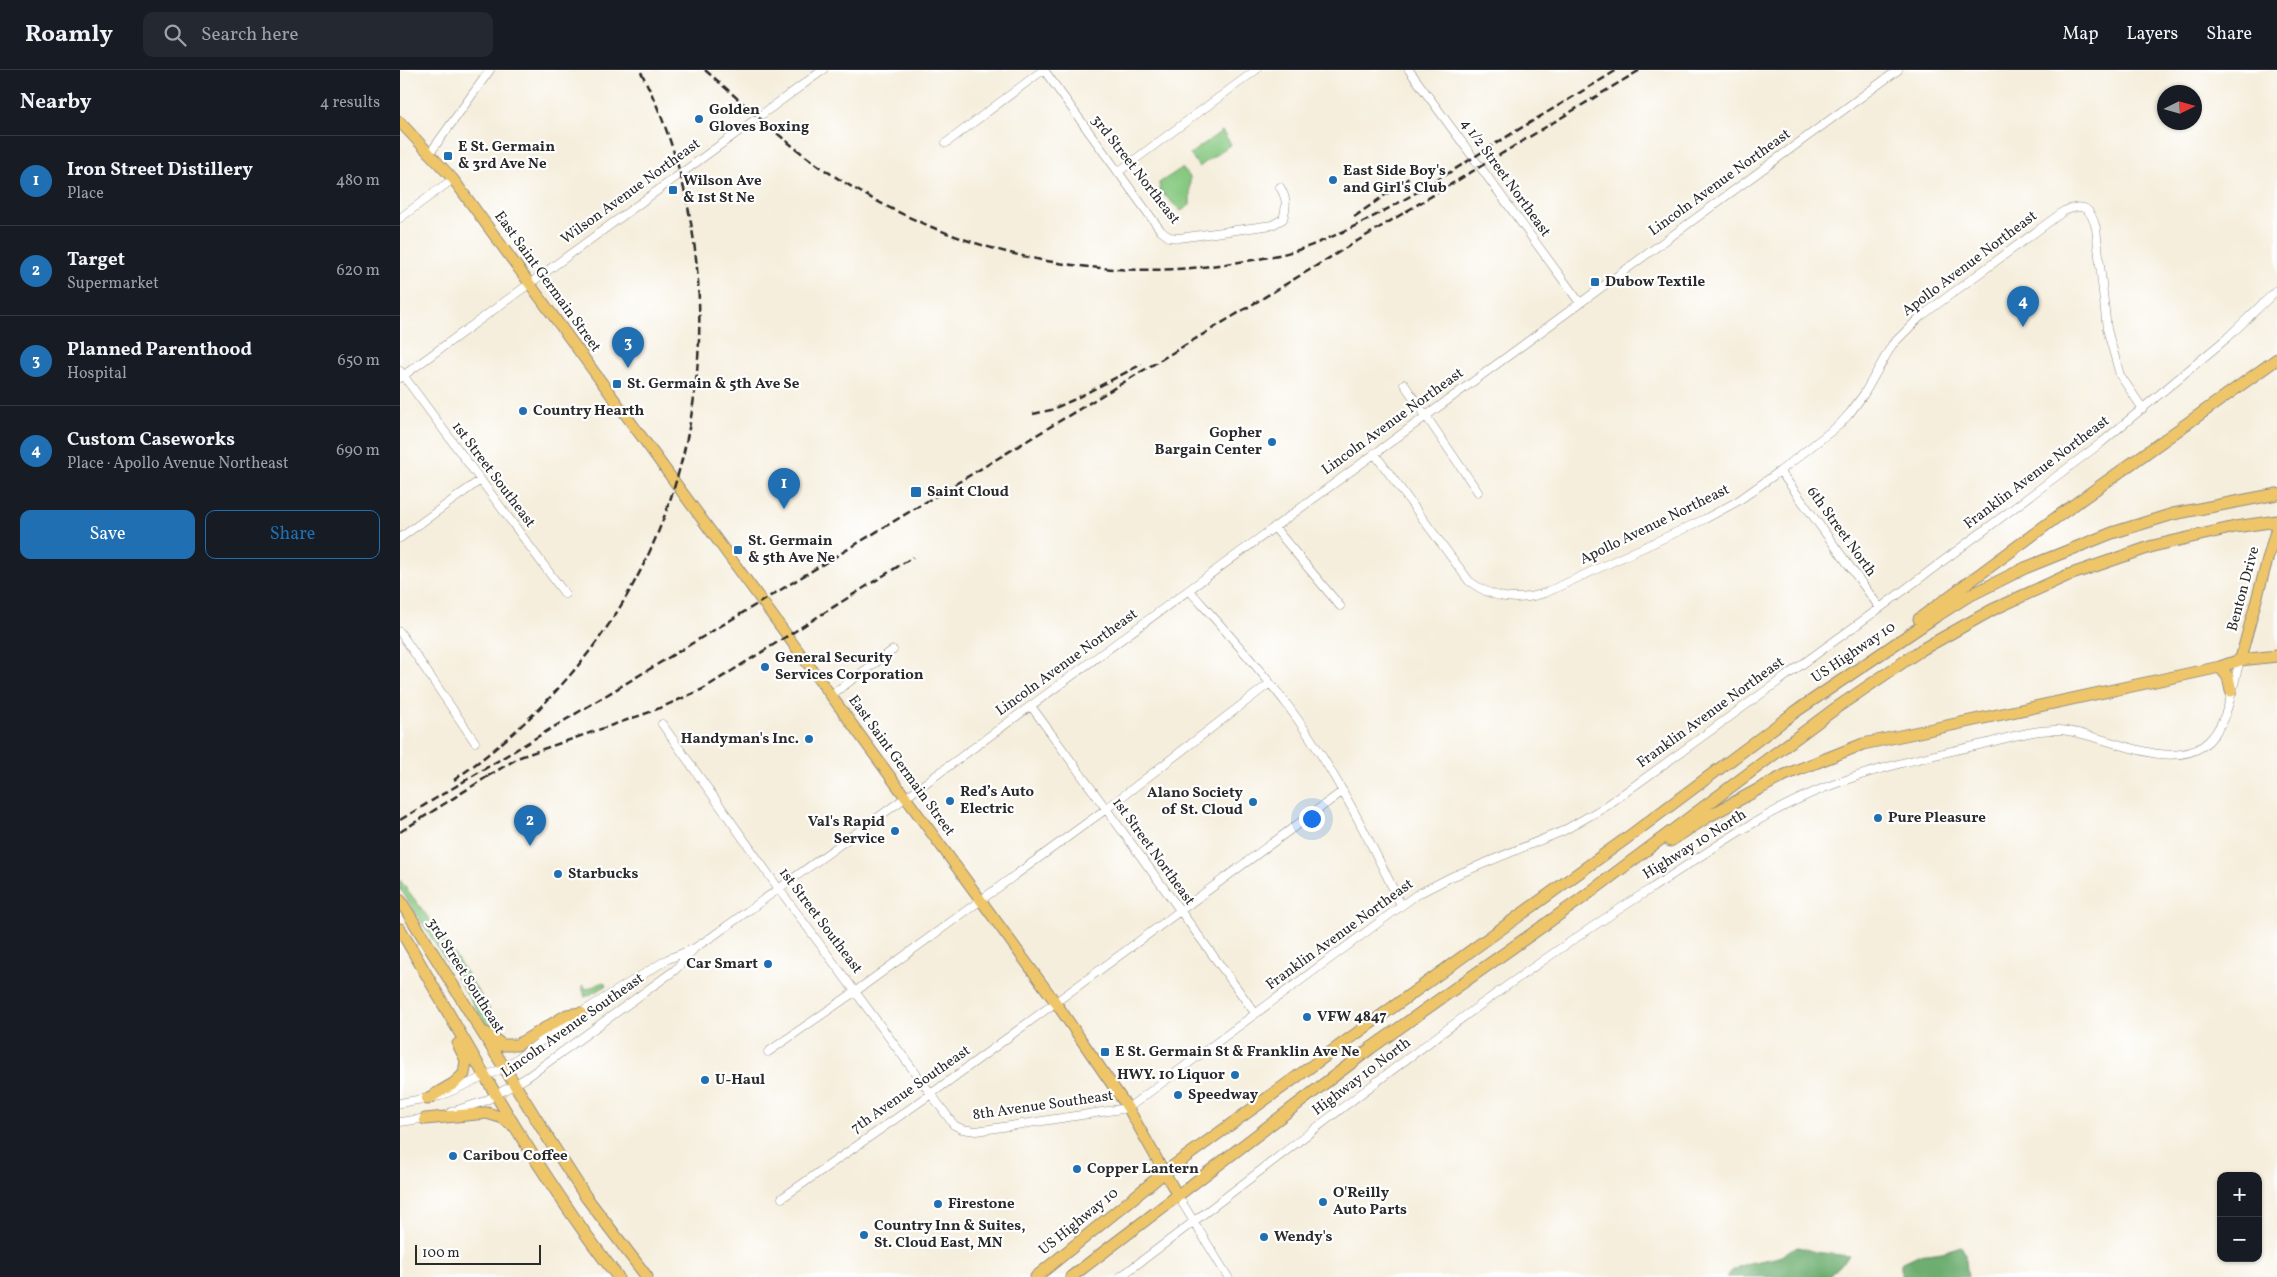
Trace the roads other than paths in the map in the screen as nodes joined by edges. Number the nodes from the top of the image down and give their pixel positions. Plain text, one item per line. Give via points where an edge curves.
1 (490, 70) edge
2 (823, 70) edge
3 (1044, 70) edge
4 (1256, 70) edge
5 (1409, 70) edge
6 (1898, 70) edge
7 (400, 122) edge
8 (946, 143) dead end
9 (430, 153) junction
10 (1118, 172) junction
11 (452, 179) junction
12 (1280, 187) dead end
13 (400, 218) edge
14 (529, 284) junction
15 (2277, 290) edge
16 (1580, 303) junction
17 (2277, 358) edge
18 (2277, 365) edge
19 (401, 375) edge
20 (2252, 376) junction
21 (1404, 384) dead end
22 (2143, 410) junction
23 (1426, 415) junction
24 (1374, 453) junction
25 (1780, 471) junction
26 (479, 481) junction
27 (1478, 492) dead end
28 (2277, 494) edge
29 (2277, 520) edge
30 (2277, 525) edge
31 (1274, 527) junction
32 (400, 538) edge
33 (1189, 590) junction
34 (566, 594) dead end
35 (1340, 606) dead end
36 (1880, 608) junction
37 (400, 632) edge
38 (892, 650) dead end
39 (2277, 656) edge
40 (2240, 660) junction
41 (2220, 667) junction
42 (1846, 676) junction
43 (1270, 683) junction
44 (2231, 691) junction
45 (831, 695) junction
46 (1031, 706) junction
47 (662, 724) dead end
48 (475, 742) dead end
49 (1343, 791) junction
50 (906, 798) junction
51 (1106, 809) junction
52 (779, 889) junction
53 (979, 899) junction
54 (1580, 899) junction
55 (400, 900) edge
56 (1401, 905) junction
57 (1179, 912) junction
58 (400, 929) edge
59 (693, 949) junction
60 (430, 981) junction
61 (856, 991) junction
62 (1056, 1002) junction
63 (581, 1013) junction
64 (1255, 1013) junction
65 (482, 1030) junction
66 (768, 1052) dead end
67 (504, 1068) junction
68 (486, 1078) junction
69 (515, 1085) junction
70 (930, 1094) junction
71 (496, 1095) junction
72 (427, 1099) junction
73 (400, 1103) edge
74 (1128, 1108) junction
75 (425, 1119) junction
76 (400, 1122) edge
77 (962, 1129) joint
78 (524, 1138) junction
79 (1165, 1172) junction
80 (1178, 1196) junction
81 (782, 1198) dead end
82 (1194, 1222) junction
83 (618, 1277) edge
84 (647, 1277) edge
85 (1036, 1277) edge
86 (1071, 1277) edge
87 (1120, 1277) edge
88 (1228, 1277) edge

1 - 9 street
2 - 14 street, Wilson Avenue Northeast
3 - 8 street
3 - 10 street, 3rd Street Northeast
4 - 10 street
5 - 16 street, 4 1/2 Street Northeast
6 - 16 street, Lincoln Avenue Northeast
7 - 9 main road, East Saint Germain Street
9 - 11 main road, East Saint Germain Street
10 - 12 street, 3rd Street Northeast via 1161,231 1169,237 1179,238 1272,225 1283,218 1286,208 1287,198
11 - 13 street
11 - 14 main road, East Saint Germain Street
14 - 19 street, Wilson Avenue Northeast
14 - 45 main road, East Saint Germain Street
15 - 22 street, Franklin Avenue Northeast via 2248,320
16 - 23 street, Lincoln Avenue Northeast
17 - 20 highway
18 - 20 highway
19 - 26 street, 1st Street Southeast
20 - 42 highway via 1961,586
21 - 23 street
22 - 25 street, Apollo Avenue Northeast via 2120,375 2107,330 2092,214 2086,208 2075,207 2064,211 1920,316 1892,345 1850,413
22 - 36 street, Franklin Avenue Northeast
23 - 24 street, Lincoln Avenue Northeast
23 - 27 street
24 - 25 street, Apollo Avenue Northeast via 1469,581 1494,596 1514,598 1545,593 1705,519 1738,501
24 - 31 street, Lincoln Avenue Northeast
25 - 36 street, 6th Street North
26 - 32 street
26 - 34 street, 1st Street Southeast
28 - 42 highway, US Highway 10 via 2173,514 2052,556 1965,598
29 - 54 highway via 2202,534 2119,557 2039,588 1957,628 1836,708
30 - 40 main road, Benton Drive
31 - 33 street, Lincoln Avenue Northeast
31 - 35 street
33 - 43 street
33 - 46 street, Lincoln Avenue Northeast
36 - 56 street, Franklin Avenue Northeast via 1605,807 1563,831 1434,885
37 - 48 street
38 - 45 street
39 - 40 highway
40 - 41 highway
40 - 44 street, Highway 10 North
41 - 44 highway via 2228,676
41 - 54 highway via 1906,733 1854,747 1785,776 1709,816
42 - 79 highway, US Highway 10
43 - 49 street via 1309,736
43 - 51 street
44 - 82 street, Highway 10 North via 2219,727 2202,746 2189,752 2177,755 2153,753 2073,732 2042,731 1890,765 1778,809 1593,925 1516,978
45 - 50 main road, East Saint Germain Street
46 - 50 street, Lincoln Avenue Northeast
46 - 51 street, 1st Street Northeast
47 - 52 street, 1st Street Southeast
49 - 56 street
49 - 57 street, 7th Avenue Southeast
50 - 52 street, Lincoln Avenue Southeast
50 - 53 main road, East Saint Germain Street
51 - 53 street
51 - 57 street, 1st Street Northeast
52 - 59 street, Lincoln Avenue Southeast
52 - 61 street, 1st Street Southeast
53 - 61 street
53 - 62 main road, East Saint Germain Street
54 - 80 highway via 1371,1048
55 - 65 highway, 3rd Street Southeast
56 - 64 street, Franklin Avenue Northeast
57 - 62 street, 7th Avenue Southeast
57 - 64 street, 1st Street Northeast
58 - 60 highway, 3rd Street Southeast
59 - 63 street, Lincoln Avenue Southeast via 668,959
59 - 69 street, Lincoln Avenue Southeast via 675,970
60 - 68 highway, 3rd Street Southeast
60 - 72 highway via 435,1002 466,1064 464,1074 453,1084
61 - 66 street
61 - 70 street, 1st Street Southeast
62 - 70 street, 7th Avenue Southeast
62 - 74 main road, East Saint Germain Street
63 - 65 highway via 567,1015 528,1040 508,1047
63 - 67 street, Lincoln Avenue Southeast
64 - 74 street, Franklin Avenue Northeast
65 - 67 highway, 3rd Street Southeast
67 - 68 street, Lincoln Avenue Southeast
67 - 69 highway, 3rd Street Southeast
68 - 71 highway, 3rd Street Southeast
68 - 72 street, Lincoln Avenue Southeast
69 - 71 street, Lincoln Avenue Southeast
69 - 84 highway, 3rd Street Southeast via 586,1197
70 - 77 street, 1st Street Southeast via 949,1120
70 - 81 street, 7th Avenue Southeast
71 - 75 street, Lincoln Avenue Southeast via 468,1108
71 - 78 highway, 3rd Street Southeast
72 - 73 street, Lincoln Avenue Southeast
74 - 77 street, 8th Avenue Southeast via 976,1131
74 - 79 main road, East Saint Germain Street
75 - 76 street, Lincoln Avenue Southeast
75 - 78 highway via 495,1114 508,1121
78 - 83 highway via 569,1210
79 - 80 main road, East Saint Germain Street
79 - 85 highway, US Highway 10
80 - 82 street, East Saint Germain Street
80 - 86 highway
82 - 87 street, Highway 10 North
82 - 88 street, East Saint Germain Street

